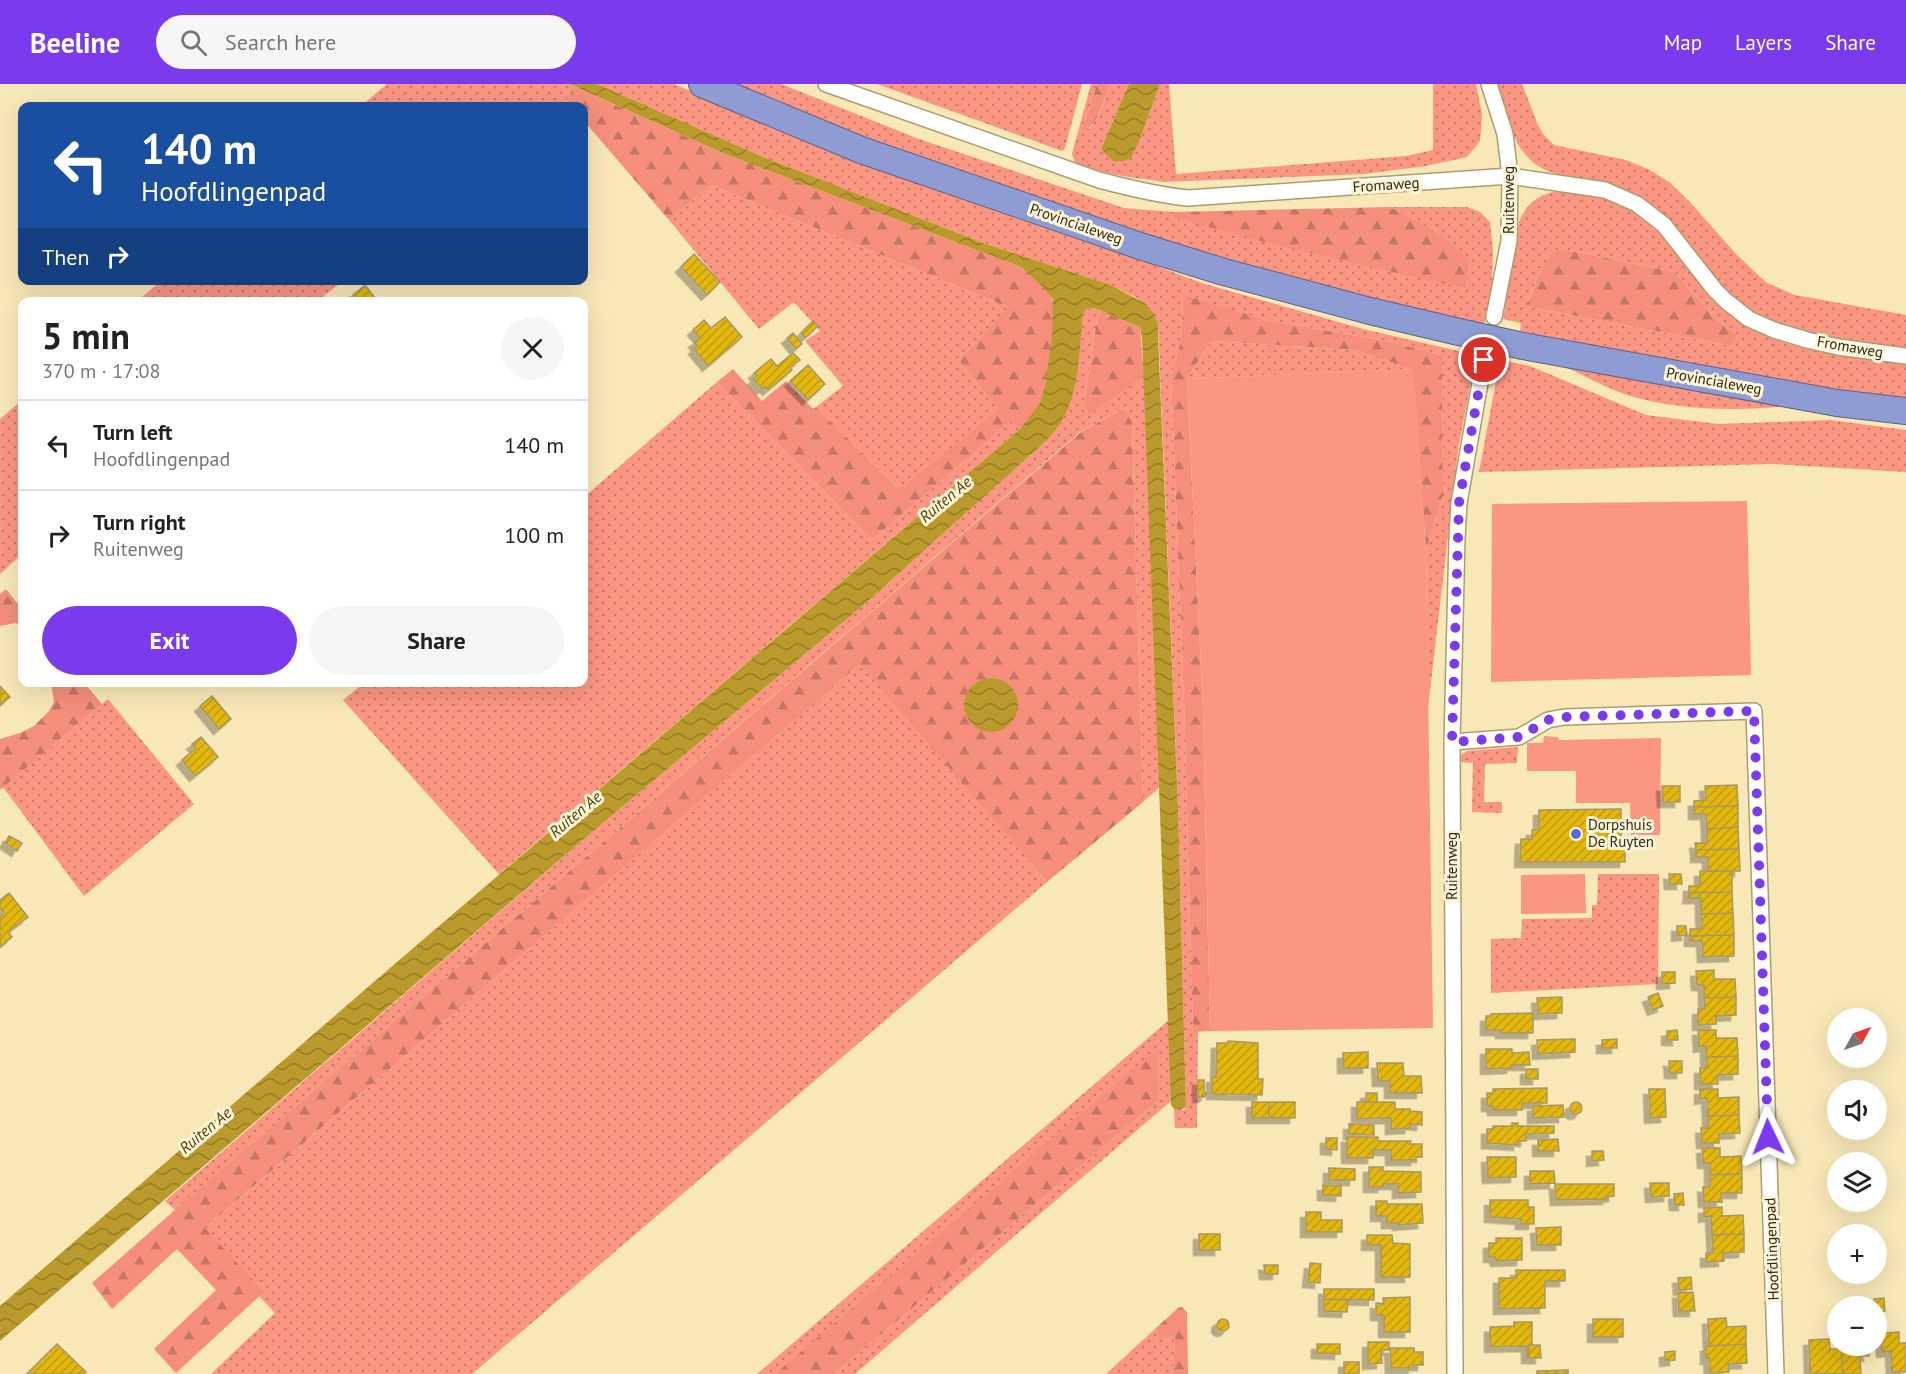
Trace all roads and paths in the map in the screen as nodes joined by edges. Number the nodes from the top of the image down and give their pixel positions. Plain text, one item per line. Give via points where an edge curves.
1 (702, 84) edge
2 (826, 84) edge
3 (1490, 84) edge
4 (1510, 176) junction
5 (1494, 317) dead end
6 (1906, 356) edge
7 (1484, 360) dead end
8 (1906, 411) edge
9 (1452, 742) junction
10 (1455, 1374) edge
11 (1776, 1374) edge

1 - 8 highway, Provincialeweg, bridge via 861,150 1224,272 1523,346 1837,403
2 - 4 street, Fromaweg via 1099,180 1166,196 1188,198
3 - 4 street, Ruitenweg via 1505,134
4 - 5 street, Ruitenweg via 1509,241
4 - 6 street, Fromaweg via 1605,190 1637,204 1674,235 1726,302 1761,326 1838,347
7 - 9 street, Ruitenweg via 1459,503
9 - 10 street, Ruitenweg
9 - 11 street, Hoofdlingenpad via 1519,737 1548,720 1564,717 1754,711

